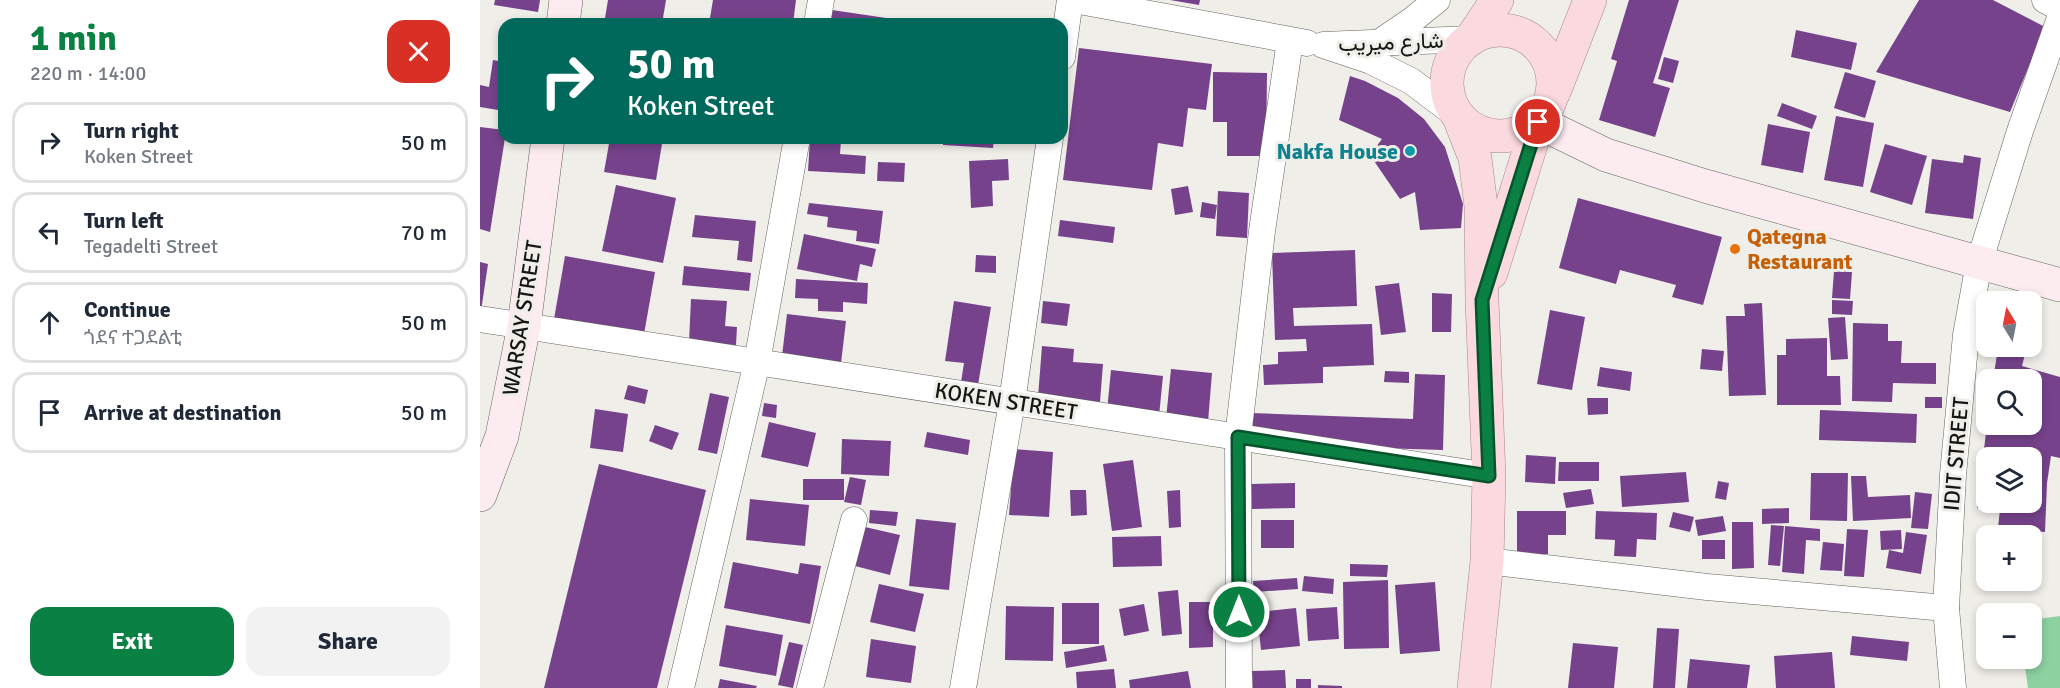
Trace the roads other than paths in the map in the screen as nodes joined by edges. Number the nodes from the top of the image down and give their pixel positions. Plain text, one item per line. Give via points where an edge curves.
1 (566, 0) edge
2 (822, 0) edge
3 (1072, 0) edge
4 (1437, 0) edge
5 (1497, 0) edge
6 (1590, 0) edge
7 (2046, 0) edge
8 (2060, 8) edge
9 (564, 18) edge
10 (818, 18) edge
11 (2060, 18) edge
12 (1068, 23) edge
13 (1471, 39) junction
14 (1290, 41) junction
15 (1380, 42) junction
16 (1323, 45) junction
17 (1545, 109) junction
18 (1459, 117) junction
19 (547, 144) edge
20 (796, 144) edge
21 (1049, 144) edge
22 (1979, 263) junction
23 (2060, 285) edge
24 (1482, 300) junction
25 (480, 320) edge
26 (524, 326) junction
27 (757, 362) junction
28 (1012, 402) junction
29 (1238, 437) junction
30 (1489, 476) junction
31 (480, 495) edge
32 (854, 520) dead end
33 (1486, 561) junction
34 (1946, 608) junction
35 (681, 688) edge
36 (810, 688) edge
37 (963, 688) edge
38 (1239, 688) edge
39 (1474, 688) edge
40 (1953, 688) edge

1 - 9 street
2 - 10 street
3 - 12 street
3 - 14 street
4 - 15 street
5 - 13 main road
6 - 17 main road
7 - 8 street
11 - 22 street, IDIT STREET
13 - 15 street, شارع ميريب
13 - 17 main road via 1506,30 1538,46 1549,61 1553,79
13 - 18 main road via 1449,66 1446,84
14 - 16 street
14 - 29 street via 1262,231
15 - 16 street, شارع ميريب
16 - 18 street, شارع ميريب via 1371,61 1411,81
17 - 18 main road via 1523,132 1506,137 1472,129
17 - 22 street via 1606,155
17 - 24 main road
18 - 24 main road via 1475,158 1481,206
19 - 26 street, WARSAY STREET
20 - 27 street
21 - 28 street
22 - 23 street
22 - 34 street, IDIT STREET via 1966,335
24 - 30 main road
25 - 26 street, KOKEN STREET
26 - 27 street, KOKEN STREET
26 - 31 street, WARSAY STREET via 502,436
27 - 28 street, KOKEN STREET
27 - 35 street
28 - 29 street, KOKEN STREET
28 - 37 street
29 - 30 street, KOKEN STREET
29 - 38 street
30 - 33 main road
32 - 36 street
33 - 34 street via 1707,587
33 - 39 main road
34 - 40 street, IDIT STREET

